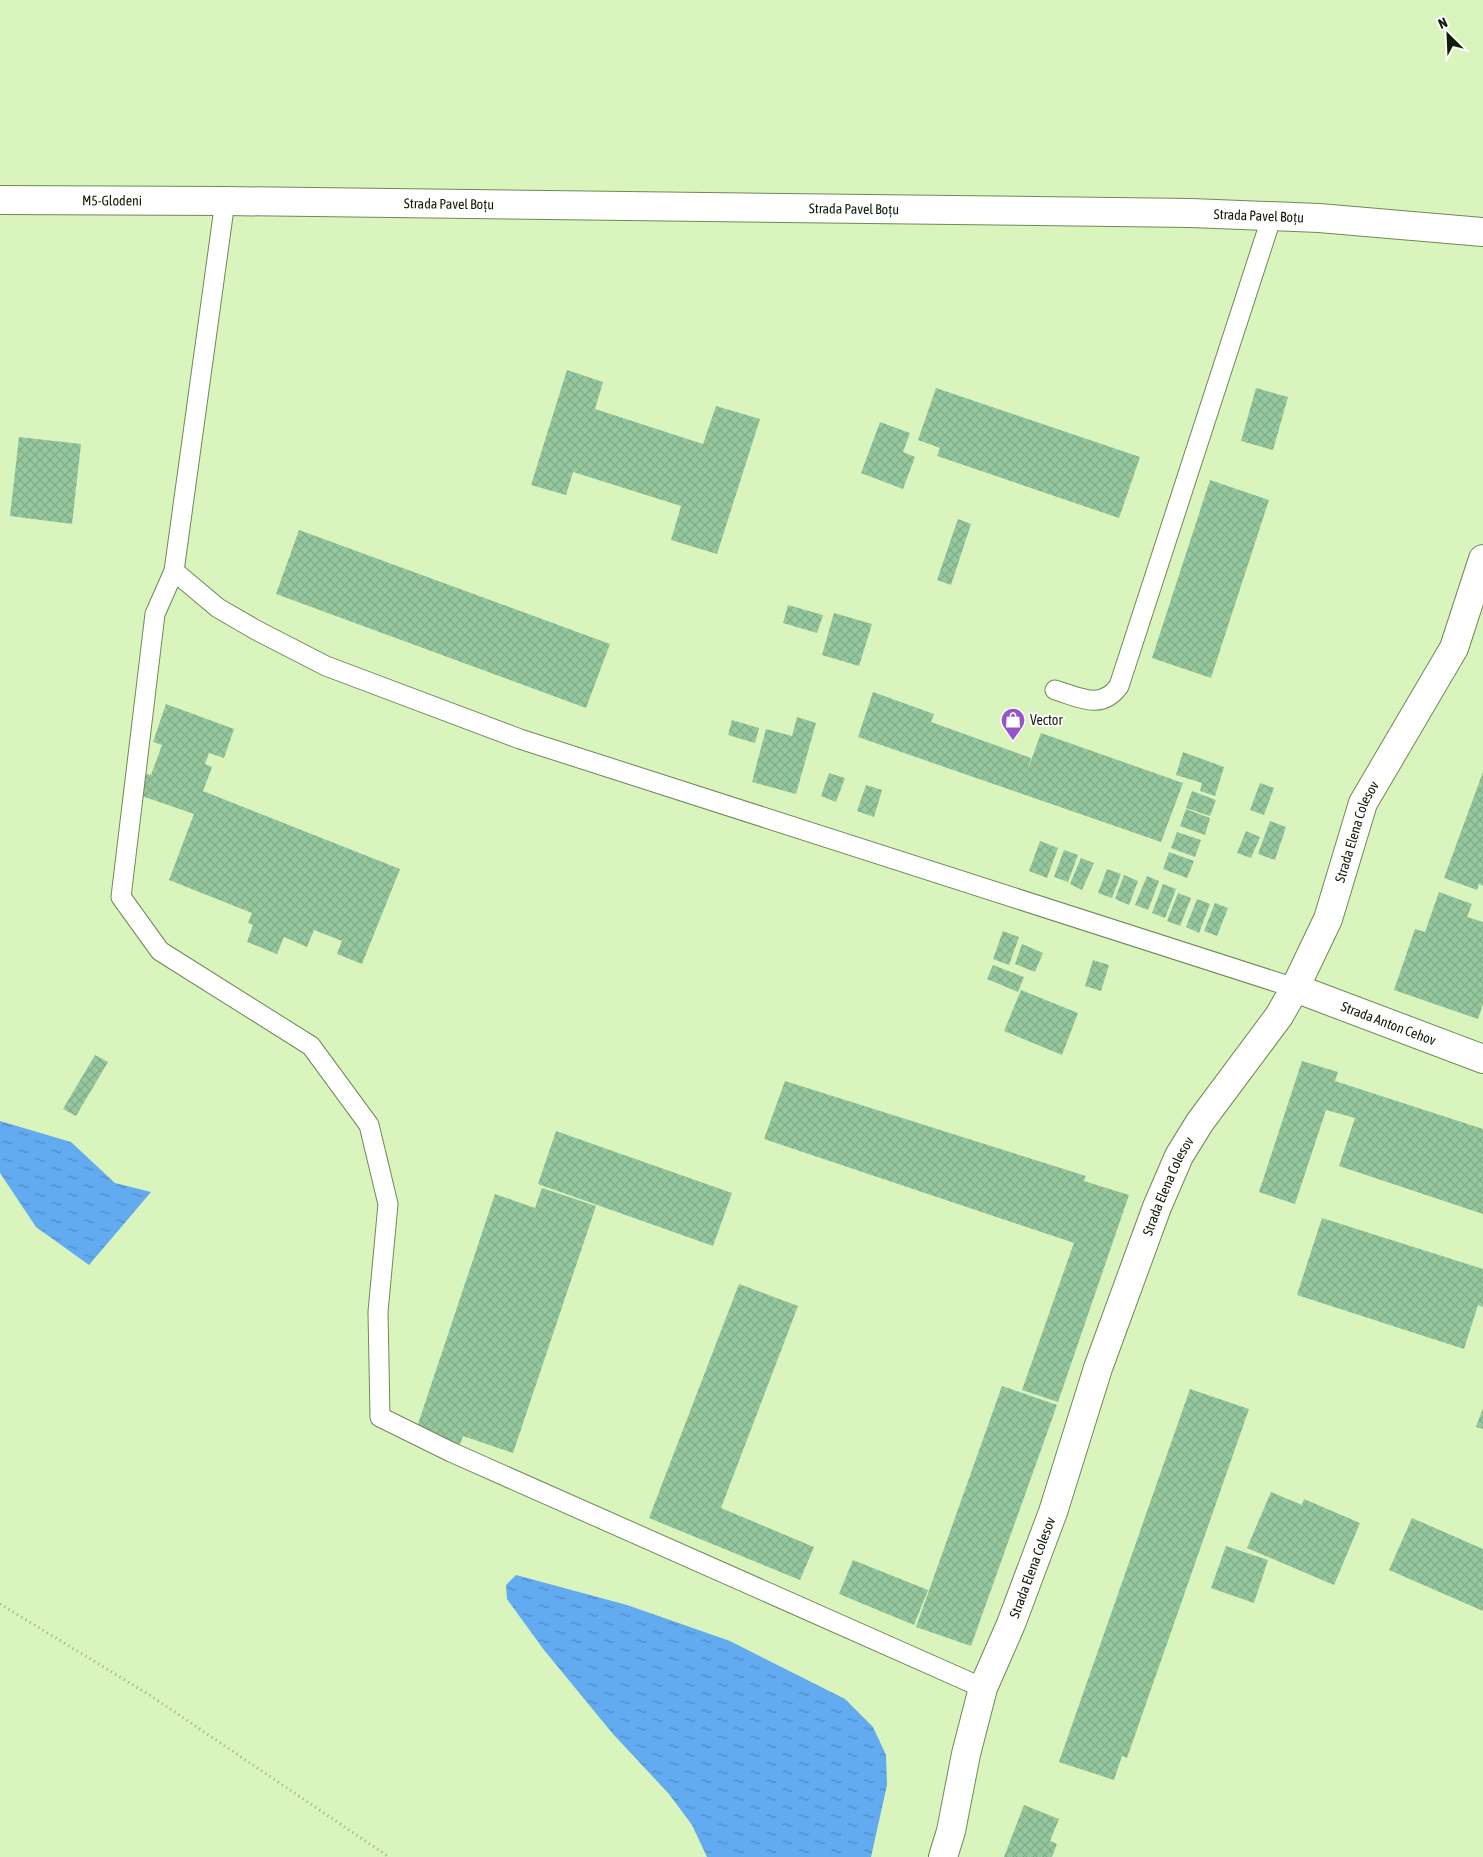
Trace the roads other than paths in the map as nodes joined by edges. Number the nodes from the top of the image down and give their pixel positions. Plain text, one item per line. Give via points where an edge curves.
1 (0, 200) edge
2 (224, 201) junction
3 (1272, 216) junction
4 (1483, 232) edge
5 (1483, 559) edge
6 (174, 571) junction
7 (1055, 690) dead end
8 (1295, 988) junction
9 (1483, 1060) edge
10 (983, 1688) junction
11 (943, 1857) edge

1 - 2 street, M5-Glodeni
2 - 3 street, Strada Pavel Boțu
2 - 6 lane
3 - 4 street, Strada Pavel Boțu
3 - 7 lane via 1119,686 1104,700 1096,701
5 - 8 street, Strada Elena Colesov via 1454,648 1363,803 1328,919
6 - 8 lane via 218,608 326,666 520,739
6 - 10 lane via 155,614 121,897 160,952 311,1046 369,1125 388,1204 378,1312 380,1417 451,1452
8 - 9 street, Strada Anton Cehov
8 - 10 street, Strada Elena Colesov via 1279,1016 1200,1122 1179,1156 1138,1255 1098,1368 1053,1512
10 - 11 street, Strada Elena Colesov

